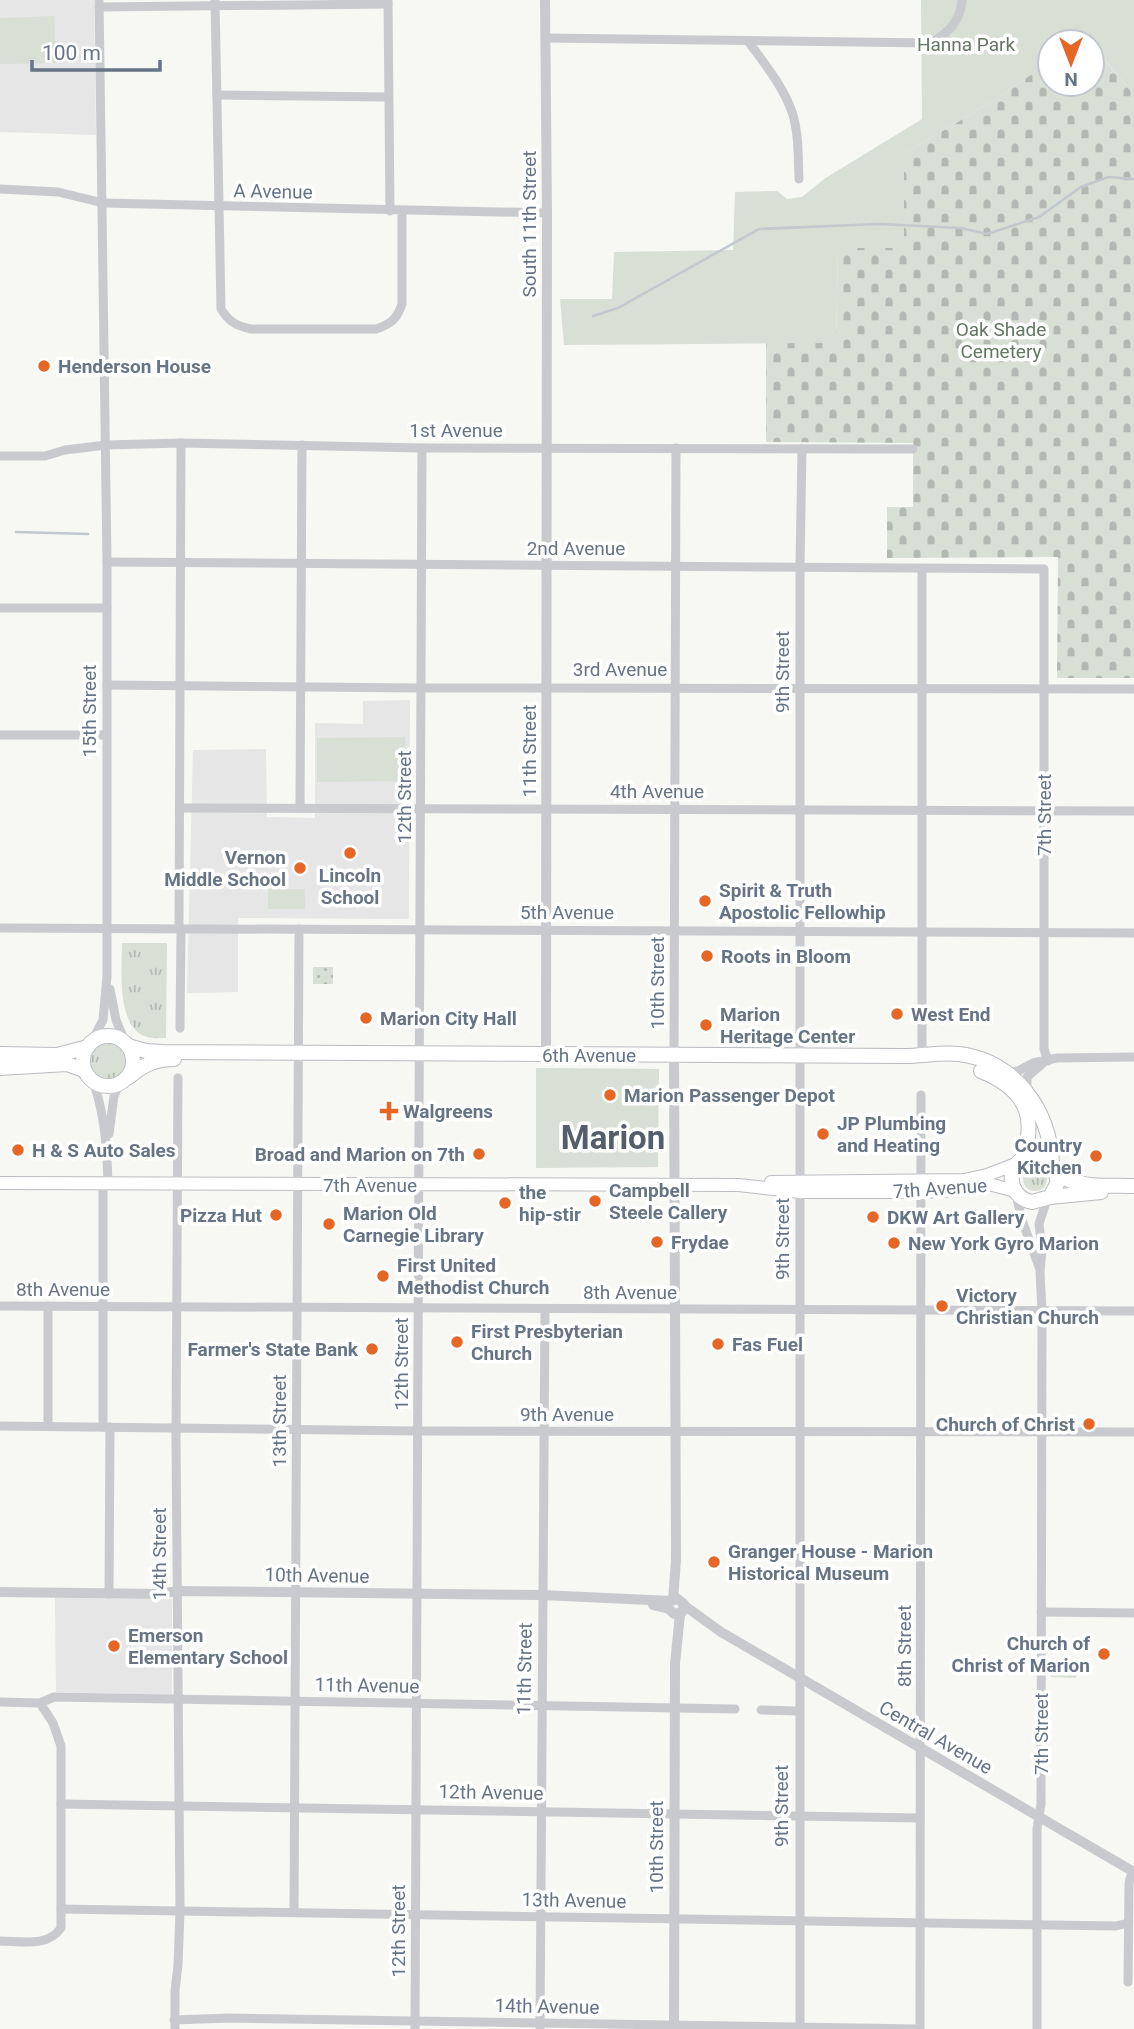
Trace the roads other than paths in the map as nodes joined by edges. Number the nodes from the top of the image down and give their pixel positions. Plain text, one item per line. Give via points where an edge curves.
1 (545, 0) edge
2 (962, 0) edge
3 (215, 2) edge
4 (388, 2) edge
5 (99, 4) edge
6 (546, 38) junction
7 (748, 41) junction
8 (217, 95) junction
9 (388, 97) junction
10 (799, 179) dead end
11 (0, 189) edge
12 (103, 204) junction
13 (219, 207) junction
14 (390, 211) junction
15 (402, 211) junction
16 (547, 213) junction
17 (181, 443) junction
18 (106, 445) junction
19 (302, 445) junction
20 (546, 447) junction
21 (422, 448) junction
22 (676, 448) junction
23 (802, 449) junction
24 (913, 449) dead end
25 (0, 456) edge
26 (107, 562) junction
27 (181, 562) junction
28 (302, 564) junction
29 (421, 564) junction
30 (546, 565) junction
31 (676, 566) junction
32 (800, 568) junction
33 (922, 569) junction
34 (1044, 569) joint
35 (0, 608) edge
36 (107, 608) junction
37 (107, 685) junction
38 (181, 686) junction
39 (300, 687) junction
40 (546, 687) junction
41 (676, 687) junction
42 (422, 688) junction
43 (800, 688) junction
44 (922, 688) junction
45 (1045, 689) junction
46 (1134, 689) edge
47 (0, 735) edge
48 (106, 736) junction
49 (180, 808) junction
50 (300, 808) junction
51 (547, 808) junction
52 (675, 809) junction
53 (421, 810) junction
54 (801, 810) junction
55 (923, 810) junction
56 (1044, 811) junction
57 (1134, 811) edge
58 (0, 928) edge
59 (106, 929) junction
60 (180, 929) junction
61 (299, 929) junction
62 (421, 929) junction
63 (546, 930) junction
64 (675, 930) junction
65 (800, 931) junction
66 (922, 932) junction
67 (1043, 933) junction
68 (1134, 933) edge
69 (107, 976) junction
70 (180, 1028) dead end
71 (89, 1045) junction
72 (127, 1045) junction
73 (0, 1054) edge
74 (255, 1054) junction
75 (299, 1054) junction
76 (420, 1054) junction
77 (546, 1055) junction
78 (674, 1055) junction
79 (800, 1056) junction
80 (922, 1056) junction
81 (1134, 1057) edge
82 (1048, 1061) junction
83 (0, 1068) edge
84 (1007, 1073) junction
85 (89, 1075) junction
86 (178, 1078) dead end
87 (123, 1081) junction
88 (1027, 1091) junction
89 (921, 1095) dead end
90 (107, 1146) junction
91 (1020, 1161) junction
92 (1053, 1162) junction
93 (0, 1183) edge
94 (105, 1184) junction
95 (177, 1184) junction
96 (298, 1185) junction
97 (420, 1185) junction
98 (674, 1185) junction
99 (800, 1186) junction
100 (921, 1187) junction
101 (1097, 1188) junction
102 (1134, 1188) edge
103 (1015, 1192) junction
104 (1049, 1198) junction
105 (1040, 1272) junction
106 (0, 1306) edge
107 (48, 1306) junction
108 (104, 1306) junction
109 (176, 1306) junction
110 (297, 1308) junction
111 (418, 1309) junction
112 (545, 1309) junction
113 (675, 1310) junction
114 (800, 1310) junction
115 (921, 1310) junction
116 (1042, 1311) junction
117 (1134, 1311) edge
118 (0, 1426) edge
119 (48, 1426) junction
120 (106, 1427) junction
121 (176, 1428) junction
122 (296, 1430) junction
123 (418, 1431) junction
124 (544, 1432) junction
125 (674, 1432) junction
126 (799, 1432) junction
127 (921, 1432) junction
128 (1041, 1432) junction
129 (1134, 1432) edge
130 (177, 1591) junction
131 (0, 1592) edge
132 (295, 1592) junction
133 (109, 1594) junction
134 (418, 1594) junction
135 (542, 1595) junction
136 (677, 1607) junction
137 (1041, 1612) junction
138 (1134, 1613) edge
139 (799, 1678) junction
140 (179, 1698) junction
141 (295, 1700) junction
142 (0, 1702) edge
143 (40, 1703) junction
144 (416, 1703) junction
145 (541, 1705) junction
146 (675, 1707) junction
147 (735, 1709) dead end
148 (761, 1710) dead end
149 (798, 1711) junction
150 (922, 1749) junction
151 (61, 1804) junction
152 (179, 1805) junction
153 (295, 1807) junction
154 (416, 1808) junction
155 (541, 1810) junction
156 (674, 1813) junction
157 (799, 1815) junction
158 (1039, 1816) junction
159 (920, 1818) junction
160 (1133, 1872) edge
161 (61, 1909) junction
162 (180, 1911) junction
163 (294, 1912) junction
164 (415, 1915) junction
165 (541, 1917) junction
166 (673, 1919) junction
167 (799, 1921) junction
168 (921, 1923) junction
169 (1128, 1923) junction
170 (1038, 1925) junction
171 (0, 1941) edge
172 (1128, 1982) dead end
173 (175, 2024) edge
174 (415, 2025) edge
175 (540, 2026) edge
176 (674, 2027) edge
177 (800, 2028) edge
178 (920, 2029) edge
179 (1037, 2029) edge

1 - 6 street, South 11th Street
2 - 7 street via 957,22 931,43
3 - 4 street
3 - 5 street
3 - 8 street
4 - 9 street
5 - 12 street, 15th Street
6 - 7 street
6 - 16 street, South 11th Street
7 - 10 street via 792,112
8 - 9 street
8 - 13 street
9 - 14 street
11 - 12 street, A Avenue via 58,192
12 - 13 street, A Avenue
12 - 18 street, 15th Street
13 - 14 street, A Avenue
13 - 15 street via 221,309 237,326 251,329 376,329 390,324 402,304
14 - 15 street, A Avenue
15 - 16 street, A Avenue
16 - 20 street, South 11th Street
17 - 18 street, 1st Avenue
17 - 19 street, 1st Avenue
17 - 27 street
18 - 25 street, 1st Avenue via 45,456
18 - 26 street, 15th Street
19 - 21 street, 1st Avenue
19 - 28 street
20 - 21 street, 1st Avenue
20 - 22 street, 1st Avenue
20 - 30 street, 11th Street
21 - 29 street, 12th Street
22 - 23 street, 1st Avenue
22 - 31 street, 10th Street
23 - 24 street, 1st Avenue
23 - 32 street, 9th Street
26 - 27 street, 2nd Avenue
26 - 36 street, 15th Street
27 - 28 street, 2nd Avenue
27 - 38 street
28 - 29 street, 2nd Avenue
28 - 39 street
29 - 30 street, 2nd Avenue
29 - 42 street, 12th Street
30 - 31 street, 2nd Avenue
30 - 40 street, 11th Street
31 - 32 street, 2nd Avenue
31 - 41 street, 10th Street
32 - 33 street, 2nd Avenue
32 - 43 street, 9th Street
33 - 34 street, 2nd Avenue
33 - 44 street
34 - 45 street, 7th Street
35 - 36 street
36 - 37 street, 15th Street
37 - 38 street, 3rd Avenue
37 - 48 street, 15th Street
38 - 39 street, 3rd Avenue
38 - 49 street
39 - 42 street, 3rd Avenue
39 - 50 street
40 - 41 street, 3rd Avenue
40 - 42 street, 3rd Avenue
40 - 51 street, 11th Street
41 - 43 street, 3rd Avenue
41 - 52 street, 10th Street
42 - 53 street, 12th Street
43 - 44 street, 3rd Avenue
43 - 54 street, 9th Street
44 - 45 street, 3rd Avenue
44 - 55 street
45 - 46 street, 3rd Avenue
45 - 56 street, 7th Street
47 - 48 street
48 - 59 street, 15th Street
49 - 50 street, 4th Avenue
49 - 60 street
50 - 53 street, 4th Avenue
51 - 52 street, 4th Avenue
51 - 53 street, 4th Avenue
51 - 63 street, 11th Street
52 - 54 street, 4th Avenue
52 - 64 street, 10th Street
53 - 62 street, 12th Street
54 - 55 street, 4th Avenue
54 - 65 street, 9th Street
55 - 56 street, 4th Avenue
55 - 66 street
56 - 57 street, 4th Avenue
56 - 67 street, 7th Street
58 - 59 street, 5th Avenue
59 - 60 street, 5th Avenue
59 - 69 street, 15th Street
60 - 61 street, 5th Avenue
60 - 70 street
61 - 62 street, 5th Avenue
61 - 75 street, 13th Street
62 - 63 street, 5th Avenue
62 - 76 street, 12th Street
63 - 64 street, 5th Avenue
63 - 77 street, 11th Street
64 - 65 street, 5th Avenue
64 - 78 street, 10th Street
65 - 66 street, 5th Avenue
65 - 79 street, 9th Street
66 - 67 street, 5th Avenue
66 - 80 street
67 - 68 street, 5th Avenue
67 - 82 street, 7th Street via 1044,1049
69 - 71 street, 15th Street via 103,1020
69 - 72 street, 15th Street via 116,1020
71 - 72 main road via 106,1036
71 - 73 main road via 57,1055
71 - 85 main road via 83,1060
72 - 74 main road, 6th Avenue via 146,1051
72 - 87 main road via 134,1063
74 - 75 main road, 6th Avenue
74 - 87 main road, 6th Avenue via 160,1059
75 - 76 main road, 6th Avenue
75 - 96 street, 13th Street
76 - 77 main road, 6th Avenue
76 - 97 street, 12th Street
77 - 78 main road, 6th Avenue
78 - 79 main road, 6th Avenue
78 - 98 street, 10th Street
79 - 80 main road, 6th Avenue
79 - 99 street, 9th Street
80 - 84 main road, 6th Avenue via 958,1054
80 - 91 main road, 6th Avenue via 967,1065 1011,1088 1023,1102 1028,1118 1028,1140
81 - 82 street via 1073,1056
82 - 84 street
82 - 88 street via 1027,1077
83 - 85 main road via 67,1064
84 - 88 main road
85 - 87 main road via 104,1086
85 - 90 street via 102,1110
86 - 95 street, 14th Street
87 - 90 street via 114,1096
88 - 92 main road via 1042,1117
89 - 100 street, 8th Street
90 - 94 street
91 - 92 main road via 1036,1156
91 - 100 main road, 7th Avenue via 975,1178
91 - 103 main road via 1011,1179
92 - 101 main road
92 - 104 main road via 1058,1182
93 - 94 main road, 7th Avenue
94 - 95 main road, 7th Avenue
94 - 108 street
95 - 96 main road, 7th Avenue
95 - 109 street, 14th Street
96 - 97 main road, 7th Avenue
96 - 110 street, 13th Street
97 - 98 main road, 7th Avenue
97 - 111 street, 12th Street
98 - 99 main road, 7th Avenue
98 - 113 street, 10th Street
99 - 100 main road, 7th Avenue
99 - 114 street, 9th Street
100 - 103 main road, 7th Avenue via 960,1190 989,1184
100 - 115 street, 8th Street
101 - 102 main road
101 - 104 main road
103 - 104 main road via 1032,1202
103 - 105 street, 7th Street
104 - 105 street, 7th Street via 1039,1224
105 - 116 street, 7th Street
106 - 107 street, 8th Avenue
107 - 108 street, 8th Avenue
107 - 119 street
108 - 109 street, 8th Avenue
108 - 120 street
109 - 110 street, 8th Avenue
109 - 121 street, 14th Street
110 - 111 street, 8th Avenue
110 - 122 street, 13th Street
111 - 112 street, 8th Avenue
111 - 123 street, 12th Street
112 - 113 street, 8th Avenue
112 - 124 street, 11th Street
113 - 114 street, 8th Avenue
113 - 125 street, 10th Street
114 - 115 street, 8th Avenue
114 - 126 street, 9th Street
115 - 116 street, 8th Avenue
115 - 127 street, 8th Street
116 - 117 street, 8th Avenue
116 - 128 street, 7th Street
118 - 119 street, 9th Avenue
119 - 120 street, 9th Avenue
120 - 121 street, 9th Avenue
120 - 133 street
121 - 122 street, 9th Avenue
121 - 130 street, 14th Street
122 - 123 street, 9th Avenue
122 - 132 street, 13th Street
123 - 124 street, 9th Avenue
123 - 134 street, 12th Street
124 - 125 street, 9th Avenue
124 - 135 street, 11th Street
125 - 126 street, 9th Avenue
125 - 136 street, 10th Street
126 - 127 street, 9th Avenue
126 - 139 street, 9th Street
127 - 128 street, 9th Avenue
127 - 150 street, 8th Street
128 - 129 street, 9th Avenue
128 - 137 street, 7th Street
130 - 132 street, 10th Avenue
130 - 133 street, 10th Avenue
130 - 140 street, 14th Street
131 - 133 street, 10th Avenue
132 - 134 street, 10th Avenue
132 - 141 street, 13th Street
134 - 135 street, 10th Avenue
134 - 144 street, 12th Street
135 - 136 street, 10th Avenue
135 - 145 street, 11th Street
136 - 139 street, Central Avenue
136 - 146 street, 10th Street
137 - 138 street
137 - 158 street, 7th Street
139 - 149 street, 9th Street
139 - 150 street, Central Avenue
140 - 141 street, 11th Avenue
140 - 143 street, 11th Avenue via 54,1697
140 - 152 street, 14th Street
141 - 144 street, 11th Avenue
141 - 153 street, 13th Street
142 - 143 street, 11th Avenue
143 - 151 street via 61,1746
144 - 145 street, 11th Avenue
144 - 154 street, 12th Street
145 - 146 street, 11th Avenue
145 - 155 street, 11th Street
146 - 147 street, 11th Avenue
146 - 156 street, 10th Street
148 - 149 street
149 - 157 street, 9th Street
150 - 158 street, Central Avenue
150 - 159 street, 8th Street
151 - 152 street, 12th Avenue
151 - 161 street
152 - 153 street, 12th Avenue
152 - 162 street, 14th Street
153 - 154 street, 12th Avenue
153 - 163 street, 13th Street
154 - 155 street, 12th Avenue
154 - 164 street, 12th Street
155 - 156 street, 12th Avenue
155 - 165 street, 11th Street
156 - 157 street, 12th Avenue
156 - 166 street, 10th Street
157 - 159 street, 12th Avenue
157 - 167 street, 9th Street
158 - 160 street, Central Avenue
158 - 170 street, 7th Street
159 - 168 street, 8th Street
160 - 169 street
161 - 162 street, 13th Avenue
161 - 171 street via 61,1928 55,1937 42,1942
162 - 163 street, 13th Avenue
162 - 173 street, 14th Street
163 - 164 street, 13th Avenue
164 - 165 street, 13th Avenue
164 - 174 street, 12th Street
165 - 166 street, 13th Avenue
165 - 175 street, 11th Street
166 - 167 street, 13th Avenue
166 - 176 street, 10th Street
167 - 168 street, 13th Avenue
167 - 177 street, 9th Street
168 - 170 street, 13th Avenue
168 - 178 street, 8th Street
169 - 170 street, 13th Avenue
169 - 172 street
170 - 179 street, 7th Street
173 - 174 street, 14th Avenue via 229,2018
174 - 175 street, 14th Avenue
175 - 176 street, 14th Avenue
176 - 177 street, 14th Avenue
177 - 178 street, 14th Avenue

